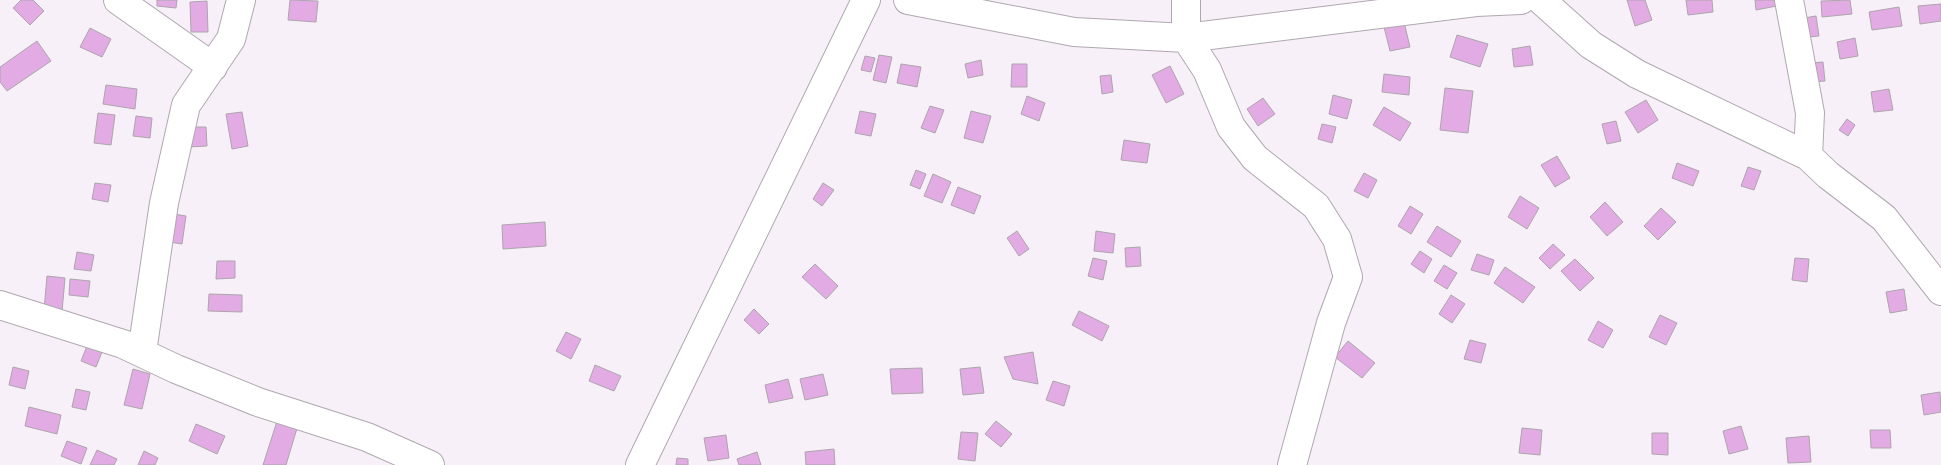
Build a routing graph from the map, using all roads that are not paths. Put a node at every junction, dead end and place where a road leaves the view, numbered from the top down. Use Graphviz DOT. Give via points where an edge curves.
graph roads {
  1 [pos="118,0"];
  2 [pos="241,0"];
  3 [pos="866,0"];
  4 [pos="908,0"];
  5 [pos="1186,0"];
  6 [pos="1521,0"];
  7 [pos="1541,0"];
  8 [pos="1789,0"];
  9 [pos="1186,38"];
  10 [pos="213,67"];
  11 [pos="1808,156"];
  12 [pos="1941,292"];
  13 [pos="0,305"];
  14 [pos="142,352"];
  15 [pos="430,465"];
  16 [pos="640,465"];
  17 [pos="1292,465"];
  1 -- 10 [label="street"];
  2 -- 10 [label="street" via="231,40"];
  3 -- 16 [label="street"];
  4 -- 9 [label="street" via="1074,32"];
  5 -- 9 [label="street"];
  6 -- 9 [label="street" via="1476,2"];
  7 -- 11 [label="street" via="1591,45 1637,74"];
  8 -- 11 [label="street" via="1810,113"];
  9 -- 17 [label="street" via="1207,70 1231,127 1255,158 1316,206 1337,239 1348,277 1331,323"];
  10 -- 14 [label="street" via="186,105 179,130 164,203"];
  11 -- 12 [label="street" via="1884,218"];
  13 -- 14 [label="street"];
  14 -- 15 [label="street" via="176,370 258,402 367,438"];
}
